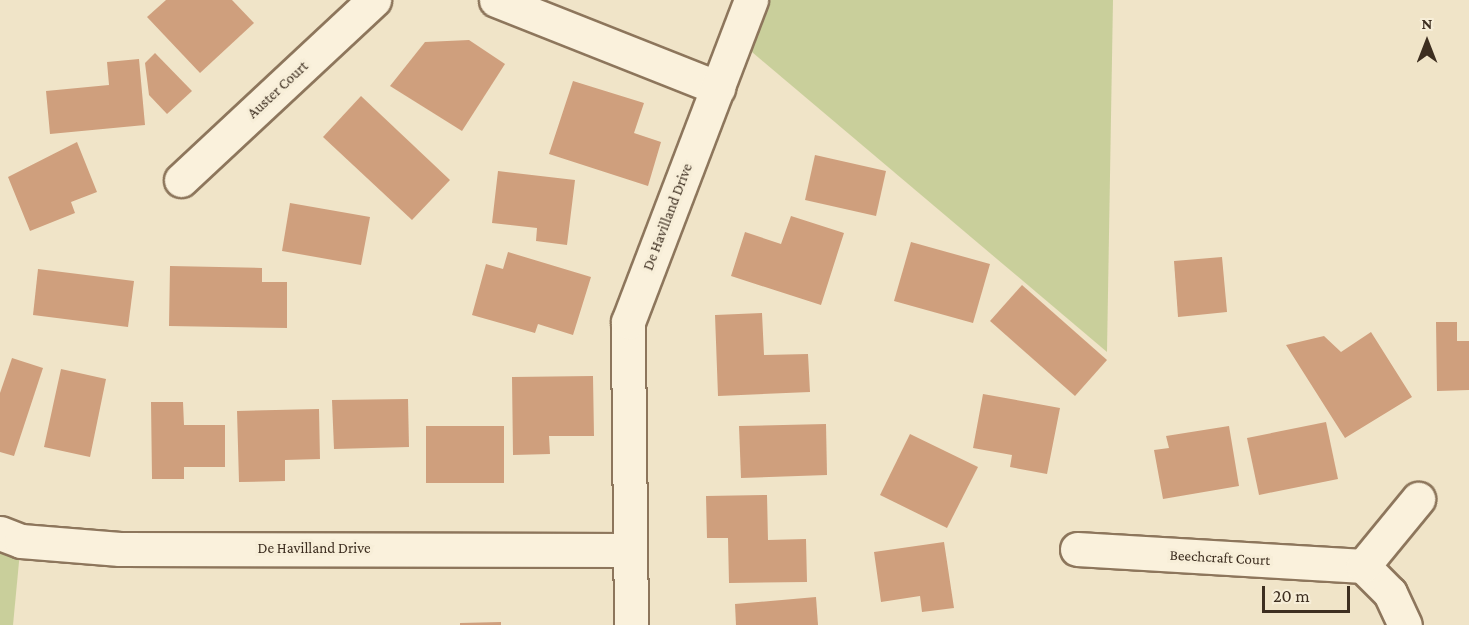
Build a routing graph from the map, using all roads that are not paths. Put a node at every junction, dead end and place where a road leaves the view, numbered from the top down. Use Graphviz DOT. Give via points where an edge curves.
graph roads {
  1 [pos="374,0"];
  2 [pos="496,0"];
  3 [pos="751,0"];
  4 [pos="718,88"];
  5 [pos="181,180"];
  6 [pos="1418,499"];
  7 [pos="0,533"];
  8 [pos="1077,549"];
  9 [pos="630,550"];
  10 [pos="1363,566"];
  11 [pos="631,625"];
  12 [pos="1405,625"];
  1 -- 5 [label="street, Auster Court"];
  2 -- 4 [label="street"];
  3 -- 4 [label="street, De Havilland Drive"];
  4 -- 9 [label="street, De Havilland Drive" via="628,322"];
  6 -- 10 [label="street"];
  7 -- 9 [label="street, De Havilland Drive" via="21,541 120,549"];
  8 -- 10 [label="street, Beechcraft Court"];
  9 -- 11 [label="street, De Havilland Drive"];
  10 -- 12 [label="street" via="1390,592"];
}
